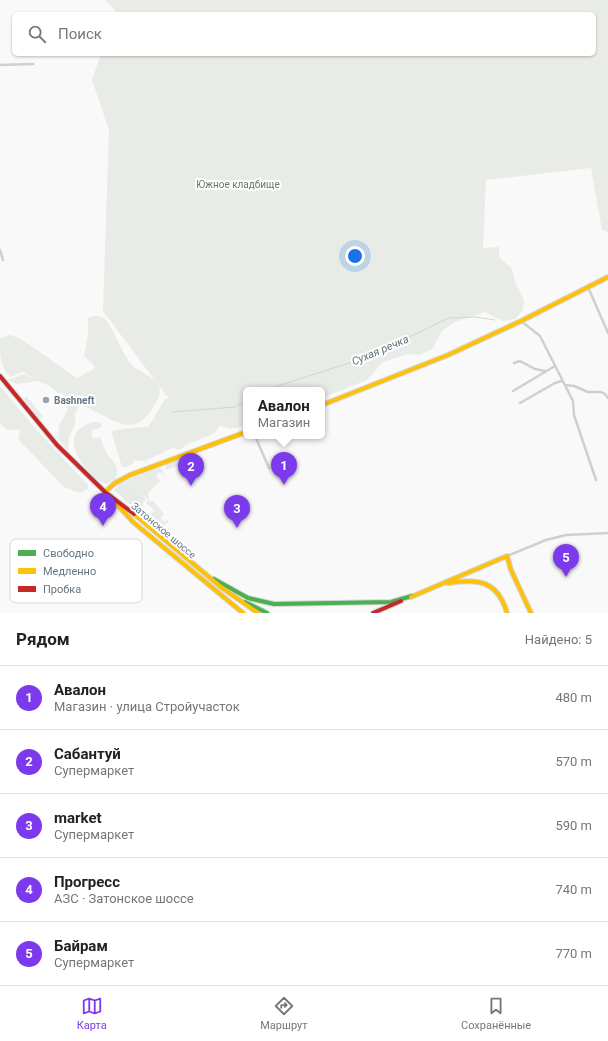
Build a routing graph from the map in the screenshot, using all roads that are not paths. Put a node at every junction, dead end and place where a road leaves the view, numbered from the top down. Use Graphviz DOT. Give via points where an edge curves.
graph roads {
  1 [pos="33,64"];
  2 [pos="0,65"];
  3 [pos="0,250"];
  4 [pos="3,260"];
  5 [pos="608,277"];
  6 [pos="588,286"];
  7 [pos="521,321"];
  8 [pos="608,333"];
  9 [pos="514,363"];
  10 [pos="555,366"];
  11 [pos="545,371"];
  12 [pos="0,376"];
  13 [pos="562,381"];
  14 [pos="564,385"];
  15 [pos="513,391"];
  16 [pos="608,398"];
  17 [pos="520,403"];
  18 [pos="325,404"];
  19 [pos="243,433"];
  20 [pos="256,439"];
  21 [pos="268,468"];
  22 [pos="596,480"];
  23 [pos="106,493"];
  24 [pos="608,533"];
  25 [pos="507,556"];
  26 [pos="204,573"];
  27 [pos="439,585"];
  28 [pos="412,596"];
  29 [pos="235,598"];
  30 [pos="243,613"];
  31 [pos="258,613"];
  32 [pos="267,613"];
  33 [pos="373,613"];
  34 [pos="507,613"];
  35 [pos="531,613"];
  1 -- 2 [label="street"];
  3 -- 4 [label="street"];
  5 -- 6 [label="main road"];
  6 -- 7 [label="main road"];
  6 -- 8 [label="street"];
  7 -- 10 [label="street" via="540,336"];
  7 -- 18 [label="main road" via="448,355"];
  9 -- 11 [label="street" via="520,361"];
  10 -- 11 [label="street"];
  10 -- 13 [label="street"];
  11 -- 15 [label="street"];
  12 -- 23 [label="main road" via="47,434"];
  13 -- 14 [label="street"];
  13 -- 17 [label="street"];
  14 -- 16 [label="street" via="592,393 601,392"];
  14 -- 22 [label="street" via="573,401 574,415"];
  19 -- 23 [label="main road" via="130,475 118,481"];
  20 -- 21 [label="street"];
  23 -- 26 [label="main road, Затонское шоссе"];
  23 -- 30 [label="main road, Затонское шоссе" via="133,522"];
  24 -- 25 [label="street" via="566,535"];
  25 -- 27 [label="main road"];
  25 -- 35 [label="main road"];
  26 -- 28 [label="main road" via="239,594 274,604 391,602"];
  26 -- 29 [label="main road, Затонское шоссе"];
  27 -- 28 [label="main road"];
  27 -- 34 [label="main road" via="471,579 484,582 497,591 505,603"];
  28 -- 33 [label="main road"];
  29 -- 31 [label="main road, Затонское шоссе"];
  29 -- 32 [label="main road"];
}
